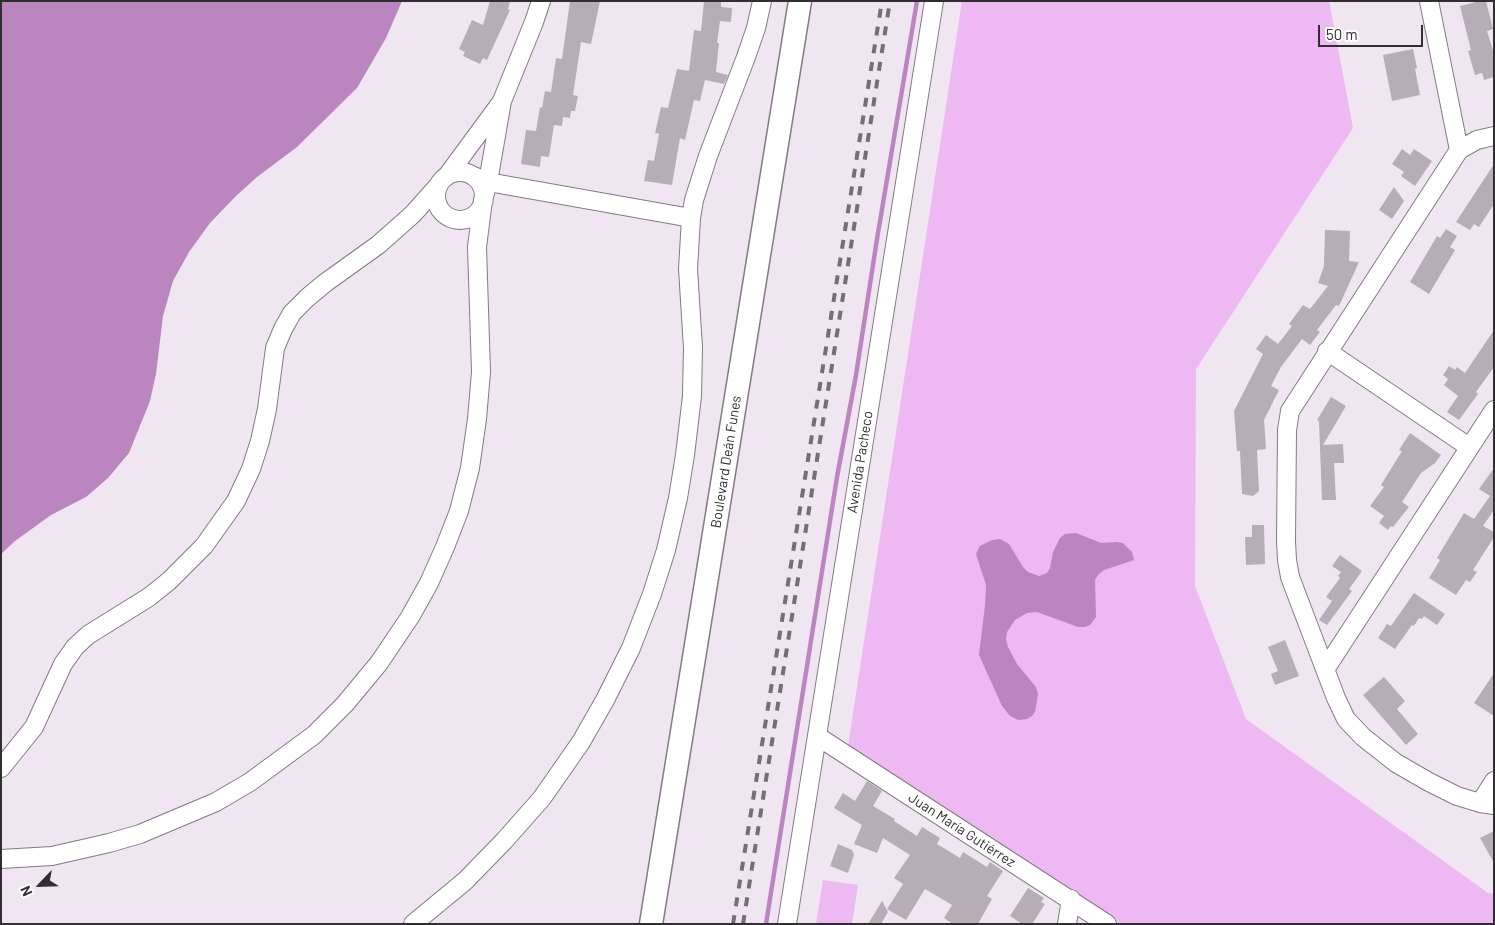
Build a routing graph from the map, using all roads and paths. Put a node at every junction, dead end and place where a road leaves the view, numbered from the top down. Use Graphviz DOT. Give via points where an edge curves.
graph roads {
  1 [pos="540,1"];
  2 [pos="762,1"];
  3 [pos="800,1"];
  4 [pos="813,1"];
  5 [pos="934,1"];
  6 [pos="1430,1"];
  7 [pos="502,101"];
  8 [pos="1494,136"];
  9 [pos="1459,150"];
  10 [pos="471,175"];
  11 [pos="442,182"];
  12 [pos="488,182"];
  13 [pos="483,200"];
  14 [pos="413,214"];
  15 [pos="451,217"];
  16 [pos="691,218"];
  17 [pos="477,247"];
  18 [pos="1327,351"];
  19 [pos="1494,410"];
  20 [pos="1470,446"];
  21 [pos="1326,668"];
  22 [pos="817,736"];
  23 [pos="1,768"];
  24 [pos="1494,781"];
  25 [pos="1487,804"];
  26 [pos="5,857"];
  27 [pos="1071,899"];
  28 [pos="412,924"];
  29 [pos="651,924"];
  30 [pos="667,924"];
  31 [pos="787,924"];
  32 [pos="1067,924"];
  33 [pos="1107,924"];
  1 -- 7 [label="street"];
  2 -- 16 [label="street" via="746,57 698,184"];
  3 -- 29 [label="main road, Boulevard Deán Funes"];
  4 -- 30 [label="main road, Boulevard Deán Funes"];
  5 -- 22 [label="street, Avenida Pacheco"];
  6 -- 9 [label="street"];
  7 -- 11 [label="street"];
  7 -- 12 [label="street"];
  8 -- 9 [label="street"];
  9 -- 18 [label="street"];
  10 -- 11 [label="street" via="459,172"];
  10 -- 12 [label="street"];
  10 -- 13 [label="street" via="481,186"];
  11 -- 14 [label="street"];
  11 -- 15 [label="street" via="436,195 437,203 440,210"];
  12 -- 13 [label="street"];
  12 -- 16 [label="street"];
  13 -- 15 [label="street" via="470,218"];
  13 -- 17 [label="street"];
  14 -- 15 [label="street" via="428,212"];
  14 -- 23 [label="street" via="366,255 325,282 292,313 275,348 260,441 236,500 204,546 169,581 149,598 96,629 75,647 63,664 34,727"];
  15 -- 17 [label="street" via="465,226"];
  16 -- 28 [label="street" via="688,269 693,348 692,396 685,455 666,550 631,648 581,742 542,798 465,881"];
  17 -- 26 [label="street" via="481,372 470,468 458,511 429,583 379,663 314,735 250,782 216,802 132,836 52,856"];
  18 -- 20 [label="street"];
  18 -- 21 [label="street" via="1290,411 1286,540 1290,577"];
  19 -- 20 [label="street"];
  20 -- 21 [label="street"];
  21 -- 25 [label="street" via="1346,719 1363,737 1396,763 1429,782 1457,796"];
  22 -- 27 [label="street, Juan María Gutiérrez"];
  22 -- 31 [label="street, Avenida Pacheco"];
  24 -- 25 [label="street"];
  27 -- 32 [label="street"];
  27 -- 33 [label="street, Juan María Gutiérrez"];
}
